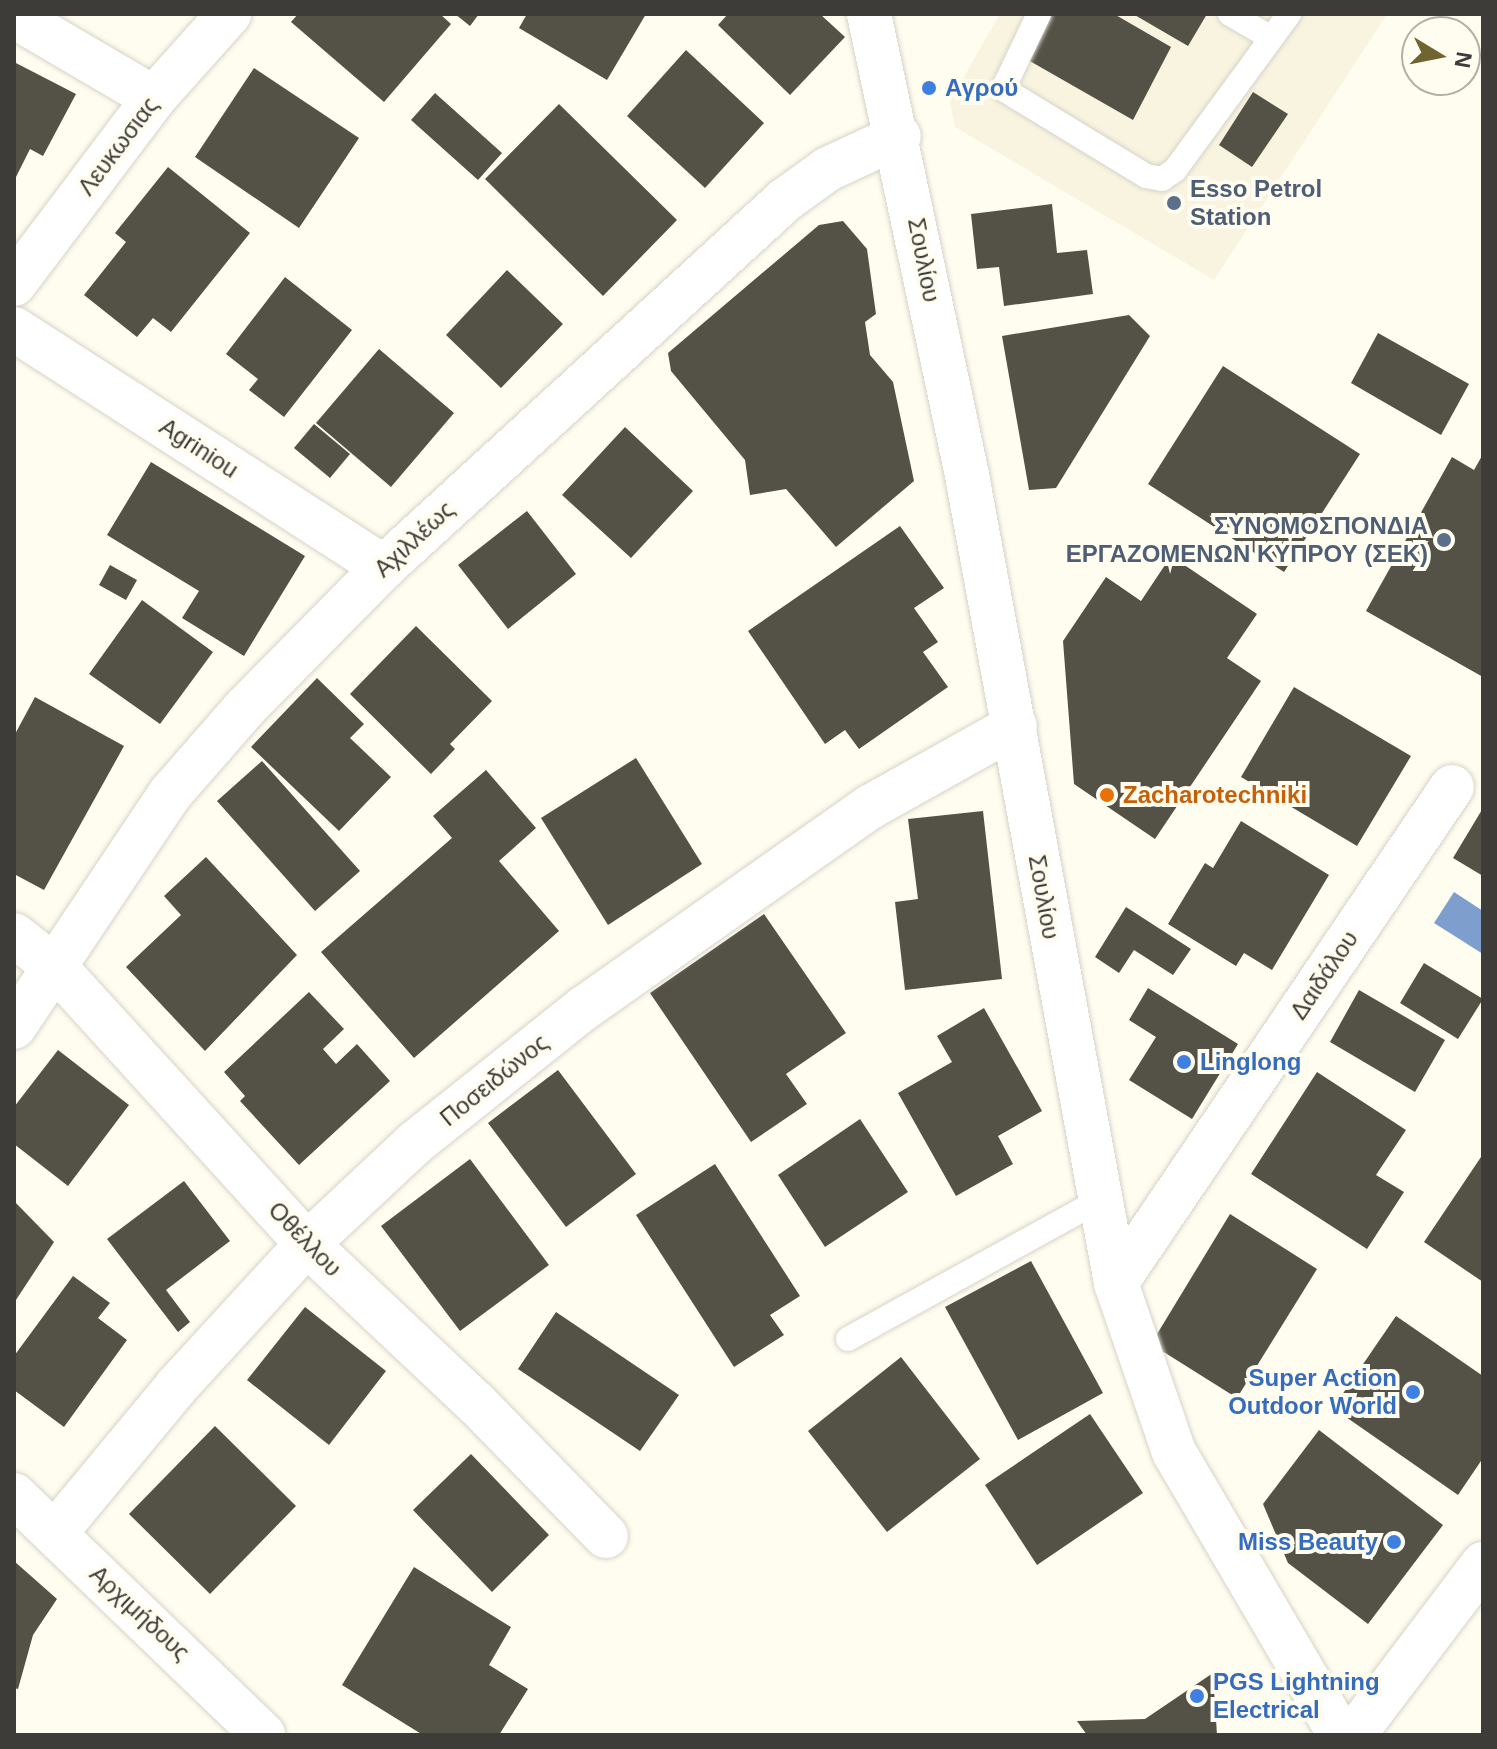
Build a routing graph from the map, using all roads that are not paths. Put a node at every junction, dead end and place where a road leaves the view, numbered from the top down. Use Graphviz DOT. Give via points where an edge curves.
graph roads {
  1 [pos="229,14"];
  2 [pos="869,14"];
  3 [pos="1039,14"];
  4 [pos="1230,14"];
  5 [pos="1289,14"];
  6 [pos="14,16"];
  7 [pos="1271,38"];
  8 [pos="154,98"];
  9 [pos="899,136"];
  10 [pos="14,284"];
  11 [pos="14,329"];
  12 [pos="384,567"];
  13 [pos="1015,726"];
  14 [pos="1452,787"];
  15 [pos="14,935"];
  16 [pos="56,968"];
  17 [pos="14,1027"];
  18 [pos="1098,1201"];
  19 [pos="307,1244"];
  20 [pos="1116,1283"];
  21 [pos="848,1339"];
  22 [pos="14,1495"];
  23 [pos="55,1533"];
  24 [pos="606,1536"];
  25 [pos="1483,1564"];
  26 [pos="1351,1730"];
  27 [pos="263,1735"];
  1 -- 8 [label="street, Λευκωσιας"];
  2 -- 9 [label="street, Σουλίου"];
  3 -- 7 [label="lane" via="1003,89 1146,176 1162,179 1175,170"];
  4 -- 7 [label="lane"];
  5 -- 7 [label="lane"];
  6 -- 8 [label="street"];
  8 -- 10 [label="street, Λευκωσιας"];
  9 -- 12 [label="street, Αχιλλέως" via="828,169 785,200"];
  9 -- 13 [label="street, Σουλίου"];
  11 -- 12 [label="street, Agriniou"];
  12 -- 16 [label="street, Αχιλλέως" via="245,708 170,794"];
  13 -- 18 [label="street, Σουλίου"];
  13 -- 19 [label="street, Ποσειδώνος" via="870,807 584,1008 416,1142"];
  14 -- 20 [label="street, Δαιδάλου"];
  15 -- 16 [label="street, Οθέλλου"];
  16 -- 17 [label="street, Αχιλλέως"];
  16 -- 19 [label="street, Οθέλλου"];
  18 -- 20 [label="street, Σουλίου"];
  18 -- 21 [label="lane"];
  19 -- 23 [label="street, Ποσειδώνος" via="176,1387"];
  19 -- 24 [label="street, Οθέλλου" via="476,1403"];
  20 -- 26 [label="street, Σουλίου" via="1174,1452"];
  22 -- 23 [label="street, Αρχιμήδους"];
  23 -- 27 [label="street, Αρχιμήδους"];
  25 -- 26 [label="street"];
}
